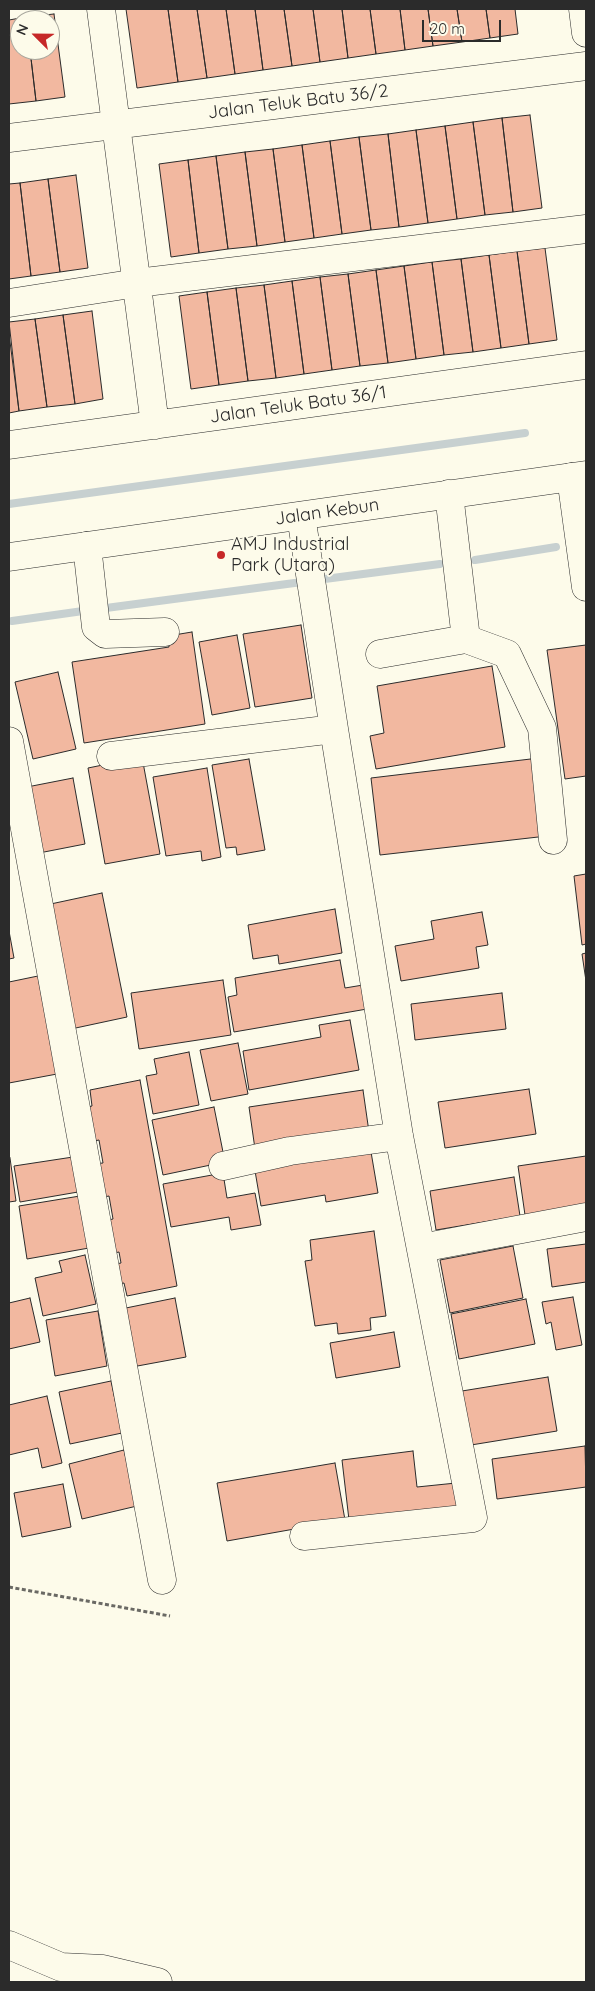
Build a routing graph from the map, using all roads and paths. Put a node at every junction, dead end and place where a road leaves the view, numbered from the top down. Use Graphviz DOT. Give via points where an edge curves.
graph roads {
  1 [pos="101,9"];
  2 [pos="583,9"];
  3 [pos="586,33"];
  4 [pos="586,66"];
  5 [pos="116,125"];
  6 [pos="9,138"];
  7 [pos="586,229"];
  8 [pos="137,284"];
  9 [pos="9,303"];
  10 [pos="586,365"];
  11 [pos="155,425"];
  12 [pos="9,445"];
  13 [pos="579,476"];
  14 [pos="449,494"];
  15 [pos="301,516"];
  16 [pos="87,546"];
  17 [pos="9,557"];
  18 [pos="586,587"];
  19 [pos="165,632"];
  20 [pos="466,639"];
  21 [pos="380,654"];
  22 [pos="334,729"];
  23 [pos="9,741"];
  24 [pos="110,756"];
  25 [pos="553,840"];
  26 [pos="399,1136"];
  27 [pos="224,1166"];
  28 [pos="586,1217"];
  29 [pos="421,1248"];
  30 [pos="304,1536"];
  31 [pos="162,1580"];
  32 [pos="9,1587"];
  33 [pos="170,1616"];
  34 [pos="9,1945"];
  35 [pos="62,1975"];
  36 [pos="158,1982"];
  1 -- 5 [label="street"];
  2 -- 3 [label="street"];
  4 -- 5 [label="street, Jalan Teluk Batu 36/2"];
  5 -- 6 [label="street, Jalan Teluk Batu 36/2"];
  5 -- 8 [label="street"];
  7 -- 8 [label="street"];
  8 -- 9 [label="street"];
  8 -- 11 [label="street"];
  10 -- 11 [label="street, Jalan Teluk Batu 36/1"];
  11 -- 12 [label="street, Jalan Teluk Batu 36/1"];
  13 -- 14 [label="street, Jalan Kebun"];
  13 -- 18 [label="street"];
  14 -- 15 [label="street, Jalan Kebun"];
  14 -- 20 [label="street"];
  15 -- 16 [label="street, Jalan Kebun"];
  15 -- 22 [label="street"];
  16 -- 17 [label="street, Jalan Kebun"];
  16 -- 19 [label="street" via="96,627 105,634"];
  20 -- 21 [label="street"];
  20 -- 25 [label="street" via="507,654 542,728"];
  22 -- 24 [label="street"];
  22 -- 26 [label="street"];
  23 -- 31 [label="street"];
  26 -- 27 [label="street" via="290,1151"];
  26 -- 29 [label="street"];
  28 -- 29 [label="street"];
  29 -- 30 [label="street" via="473,1518"];
  32 -- 33 [label="path"];
  34 -- 35 [label="street"];
  35 -- 36 [label="street" via="103,1969"];
}
